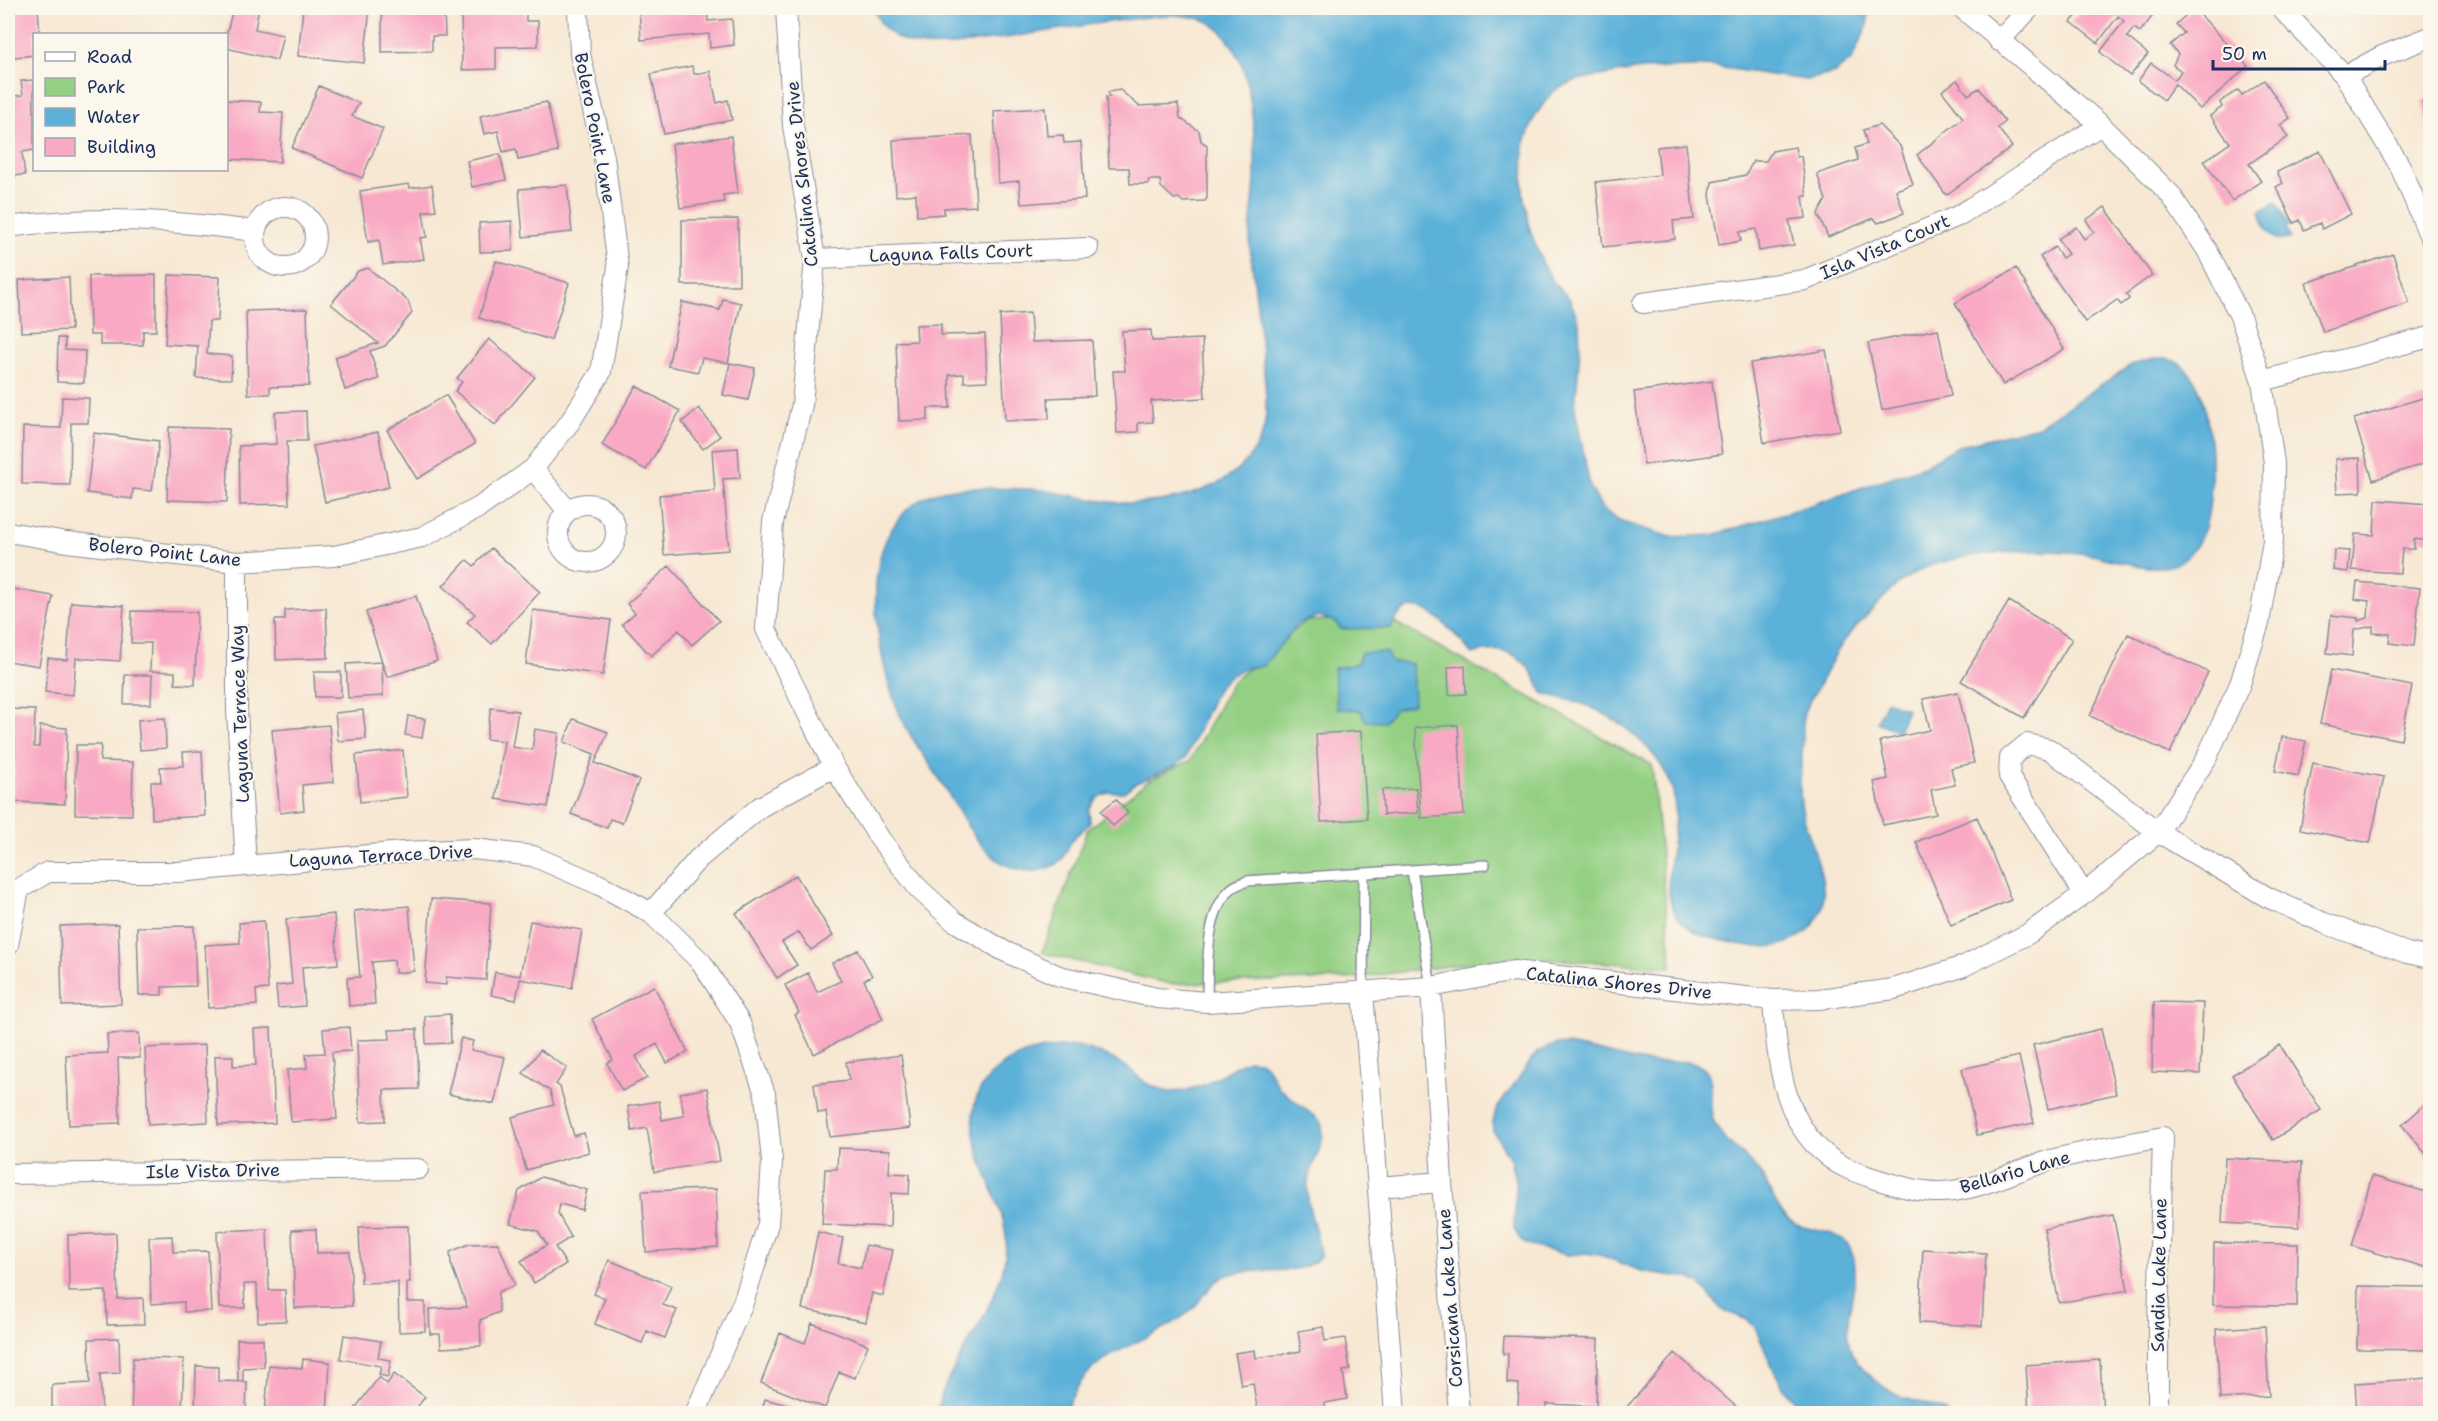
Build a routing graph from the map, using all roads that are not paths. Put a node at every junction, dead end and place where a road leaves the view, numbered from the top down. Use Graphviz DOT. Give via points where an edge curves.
graph roads {
  1 [pos="578,8"];
  2 [pos="786,8"];
  3 [pos="1962,8"];
  4 [pos="2030,8"];
  5 [pos="2282,8"];
  6 [pos="2430,37"];
  7 [pos="1999,40"];
  8 [pos="2345,76"];
  9 [pos="2101,125"];
  10 [pos="8,226"];
  11 [pos="255,231"];
  12 [pos="2430,237"];
  13 [pos="1088,248"];
  14 [pos="814,259"];
  15 [pos="1643,303"];
  16 [pos="2430,337"];
  17 [pos="2262,381"];
  18 [pos="533,469"];
  19 [pos="568,511"];
  20 [pos="8,532"];
  21 [pos="237,562"];
  22 [pos="834,767"];
  23 [pos="2158,832"];
  24 [pos="246,865"];
  25 [pos="1485,865"];
  26 [pos="1412,870"];
  27 [pos="1364,873"];
  28 [pos="2084,894"];
  29 [pos="651,913"];
  30 [pos="8,945"];
  31 [pos="2430,958"];
  32 [pos="1431,987"];
  33 [pos="1363,992"];
  34 [pos="1773,1000"];
  35 [pos="1207,1002"];
  36 [pos="2163,1137"];
  37 [pos="418,1169"];
  38 [pos="8,1174"];
  39 [pos="1442,1182"];
  40 [pos="1378,1188"];
  41 [pos="695,1413"];
  42 [pos="1395,1413"];
  43 [pos="1459,1413"];
  44 [pos="2158,1413"];
  1 -- 18 [label="street, Bolero Point Lane" via="580,54 604,157 618,267 601,372 570,422"];
  2 -- 14 [label="street, Catalina Shores Drive" via="793,126"];
  3 -- 7 [label="street, Catalina Shores Drive"];
  4 -- 7 [label="street"];
  5 -- 8 [label="street"];
  6 -- 8 [label="street"];
  7 -- 9 [label="street, Catalina Shores Drive"];
  8 -- 12 [label="street" via="2400,166"];
  9 -- 15 [label="street, Isla Vista Court" via="1959,216 1805,280"];
  9 -- 17 [label="street, Catalina Shores Drive" via="2170,194 2207,250 2240,316"];
  10 -- 11 [label="street" via="112,218"];
  13 -- 14 [label="street, Laguna Falls Court"];
  14 -- 22 [label="street, Catalina Shores Drive" via="802,405 773,522 766,629"];
  16 -- 17 [label="street"];
  17 -- 23 [label="street, Catalina Shores Drive" via="2274,463 2274,519 2259,622 2240,684 2206,759"];
  18 -- 19 [label="street"];
  18 -- 21 [label="street, Bolero Point Lane" via="480,507 422,537 334,556"];
  20 -- 21 [label="street, Bolero Point Lane"];
  21 -- 24 [label="street, Laguna Terrace Way" via="237,711"];
  22 -- 29 [label="street" via="760,807 698,859"];
  22 -- 35 [label="street, Catalina Shores Drive" via="886,848 919,889 954,921 1004,951 1059,976 1157,998"];
  23 -- 28 [label="street, Catalina Shores Drive"];
  23 -- 28 [label="street" via="2049,749 2027,744 2010,758 2009,776"];
  23 -- 31 [label="street" via="2267,897 2315,919"];
  24 -- 29 [label="street, Laguna Terrace Drive" via="474,849 533,856 600,885"];
  24 -- 30 [label="street, Laguna Terrace Drive" via="178,872 48,872 19,889"];
  25 -- 26 [label="lane"];
  26 -- 27 [label="lane"];
  26 -- 32 [label="lane"];
  27 -- 33 [label="lane"];
  27 -- 35 [label="lane" via="1247,881 1231,889 1212,925"];
  28 -- 34 [label="street, Catalina Shores Drive" via="2028,934 1965,966 1894,989 1819,999"];
  29 -- 41 [label="street, Laguna Terrace Drive" via="702,963 740,1023 765,1094 772,1161 768,1224 744,1300"];
  32 -- 33 [label="street, Catalina Shores Drive"];
  32 -- 34 [label="street, Catalina Shores Drive" via="1514,971"];
  32 -- 39 [label="street, Corsicana Lake Lane"];
  33 -- 35 [label="street, Catalina Shores Drive"];
  33 -- 40 [label="street"];
  34 -- 36 [label="street, Bellario Lane" via="1776,1056 1801,1126 1825,1155 1854,1172 1899,1186 1941,1192 1989,1183 2054,1159"];
  36 -- 44 [label="street, Sandia Lake Lane"];
  37 -- 38 [label="street, Isle Vista Drive"];
  39 -- 40 [label="street, Corsicana Lake Lane"];
  39 -- 43 [label="street, Corsicana Lake Lane"];
  40 -- 42 [label="street"];
}
